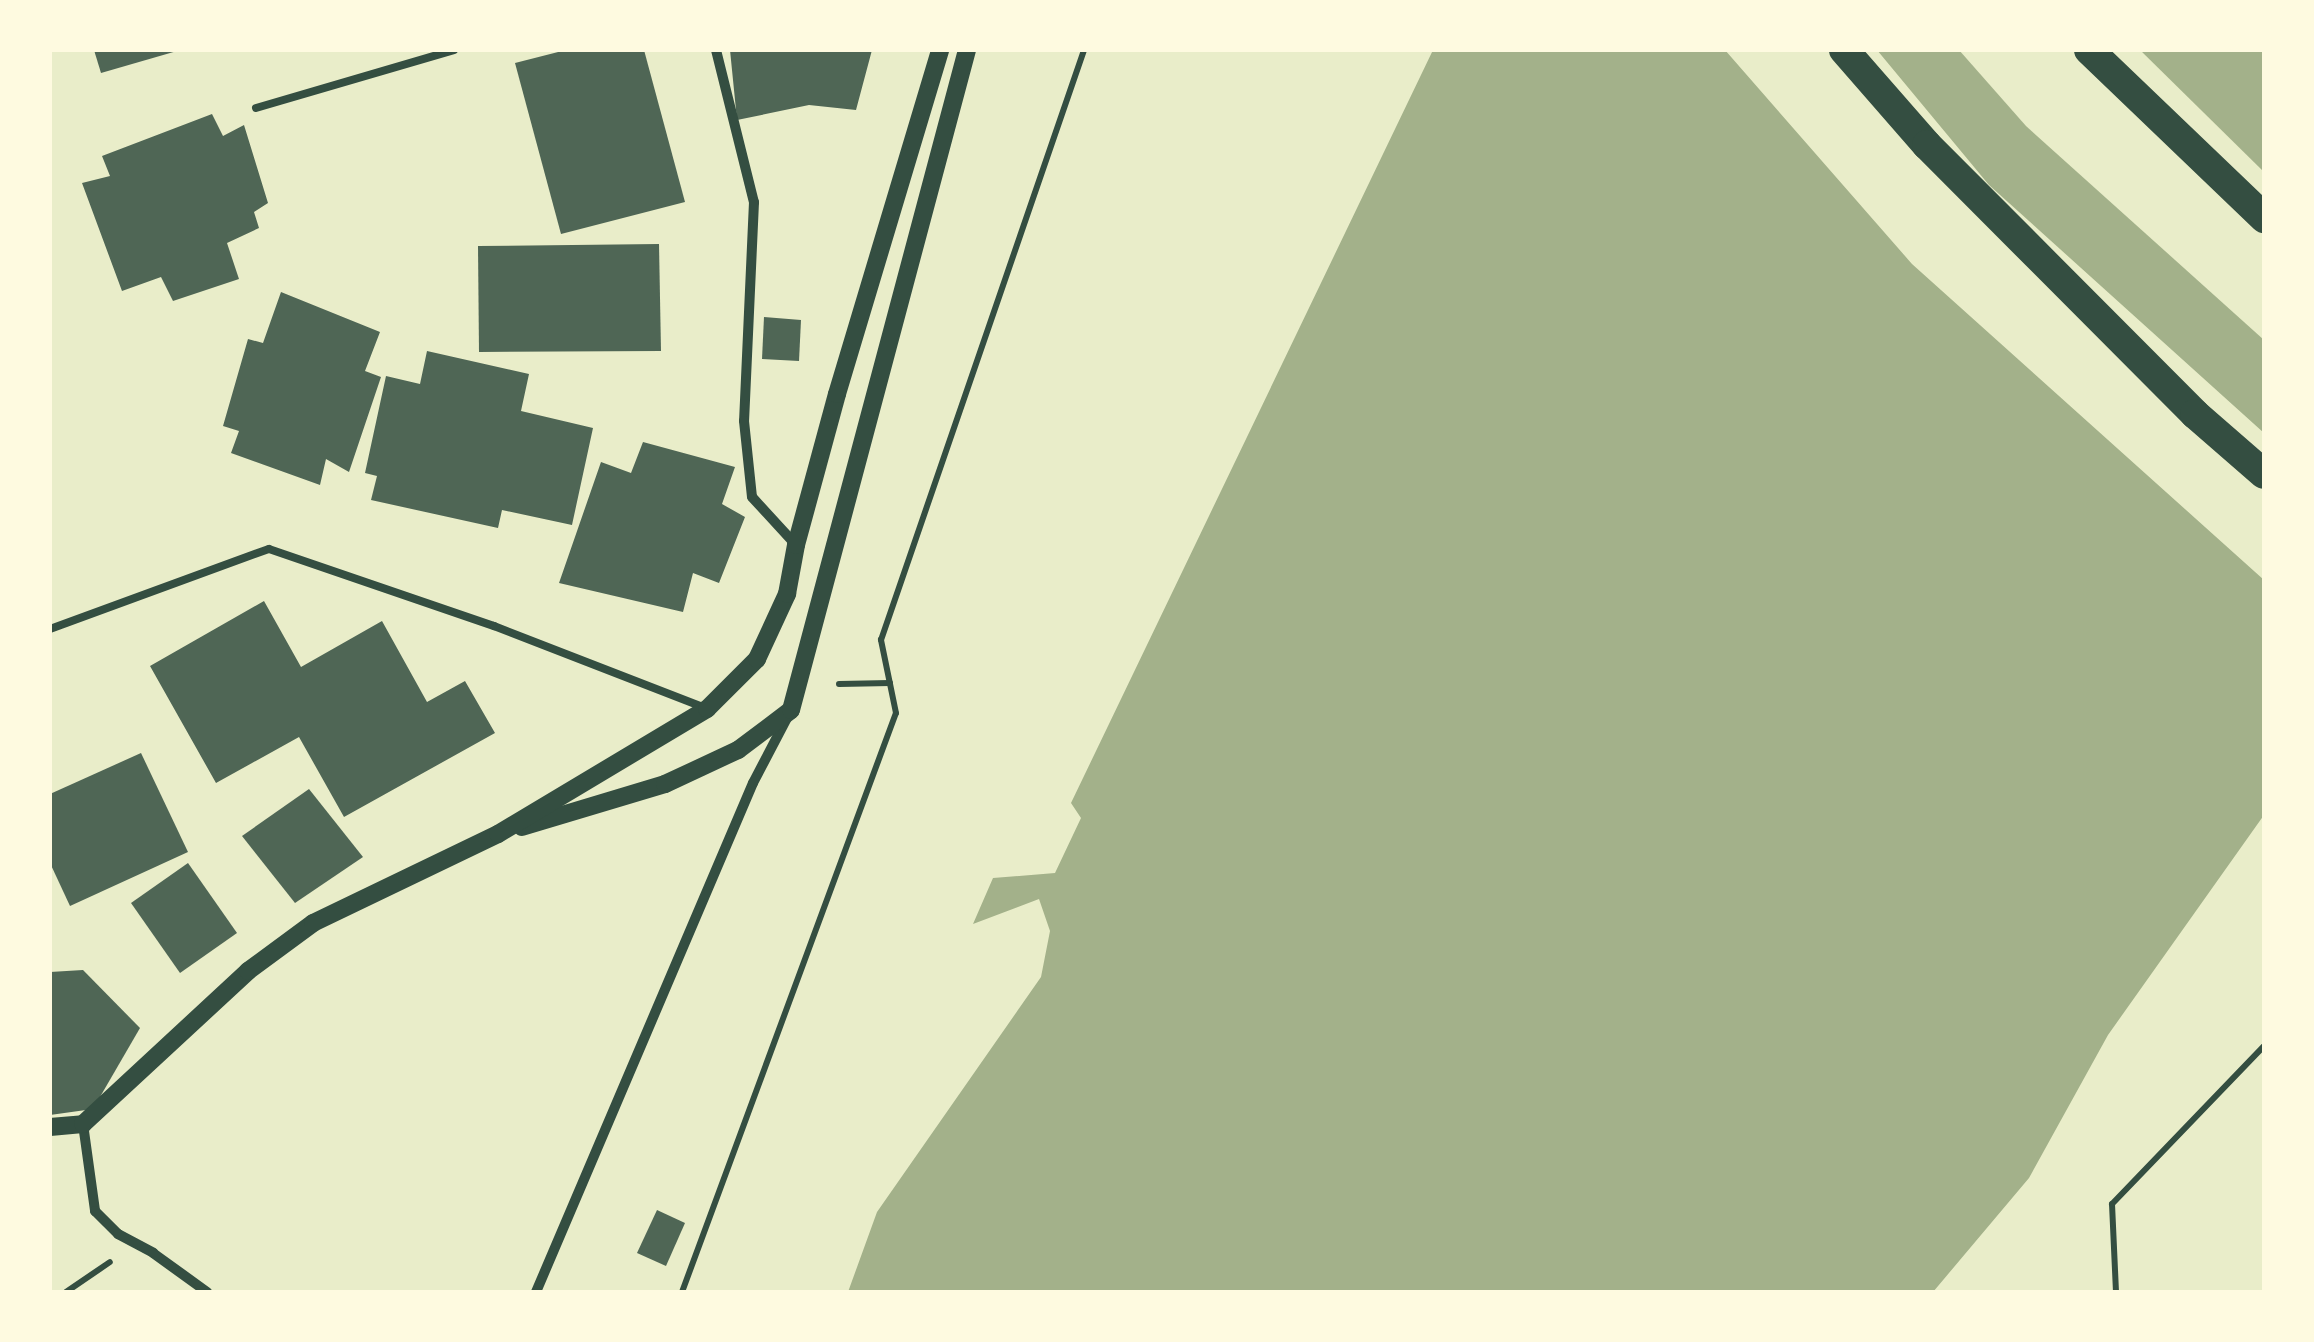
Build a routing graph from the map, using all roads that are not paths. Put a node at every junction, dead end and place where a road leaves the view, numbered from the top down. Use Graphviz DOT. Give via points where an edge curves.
graph roads {
  1 [pos="454,50"];
  2 [pos="716,50"];
  3 [pos="940,50"];
  4 [pos="968,50"];
  5 [pos="1844,50"];
  6 [pos="2089,50"];
  7 [pos="256,108"];
  8 [pos="2264,218"];
  9 [pos="2264,474"];
  10 [pos="796,546"];
  11 [pos="50,629"];
  12 [pos="707,709"];
  13 [pos="791,710"];
  14 [pos="498,834"];
  15 [pos="83,1124"];
  16 [pos="50,1127"];
  17 [pos="207,1292"];
  18 [pos="536,1292"];
  1 -- 7 [label="lane"];
  2 -- 10 [label="street" via="754,202 744,421 752,497"];
  3 -- 10 [label="street"];
  4 -- 13 [label="street"];
  5 -- 9 [label="highway" via="1940,158 2195,414"];
  6 -- 8 [label="highway"];
  10 -- 12 [label="street" via="787,594 757,658"];
  11 -- 12 [label="lane" via="269,549"];
  12 -- 14 [label="street"];
  13 -- 14 [label="street" via="738,750 665,784"];
  13 -- 18 [label="street" via="753,782"];
  14 -- 15 [label="street" via="313,923 248,971"];
  15 -- 16 [label="street"];
  15 -- 17 [label="street" via="95,1212"];
}
